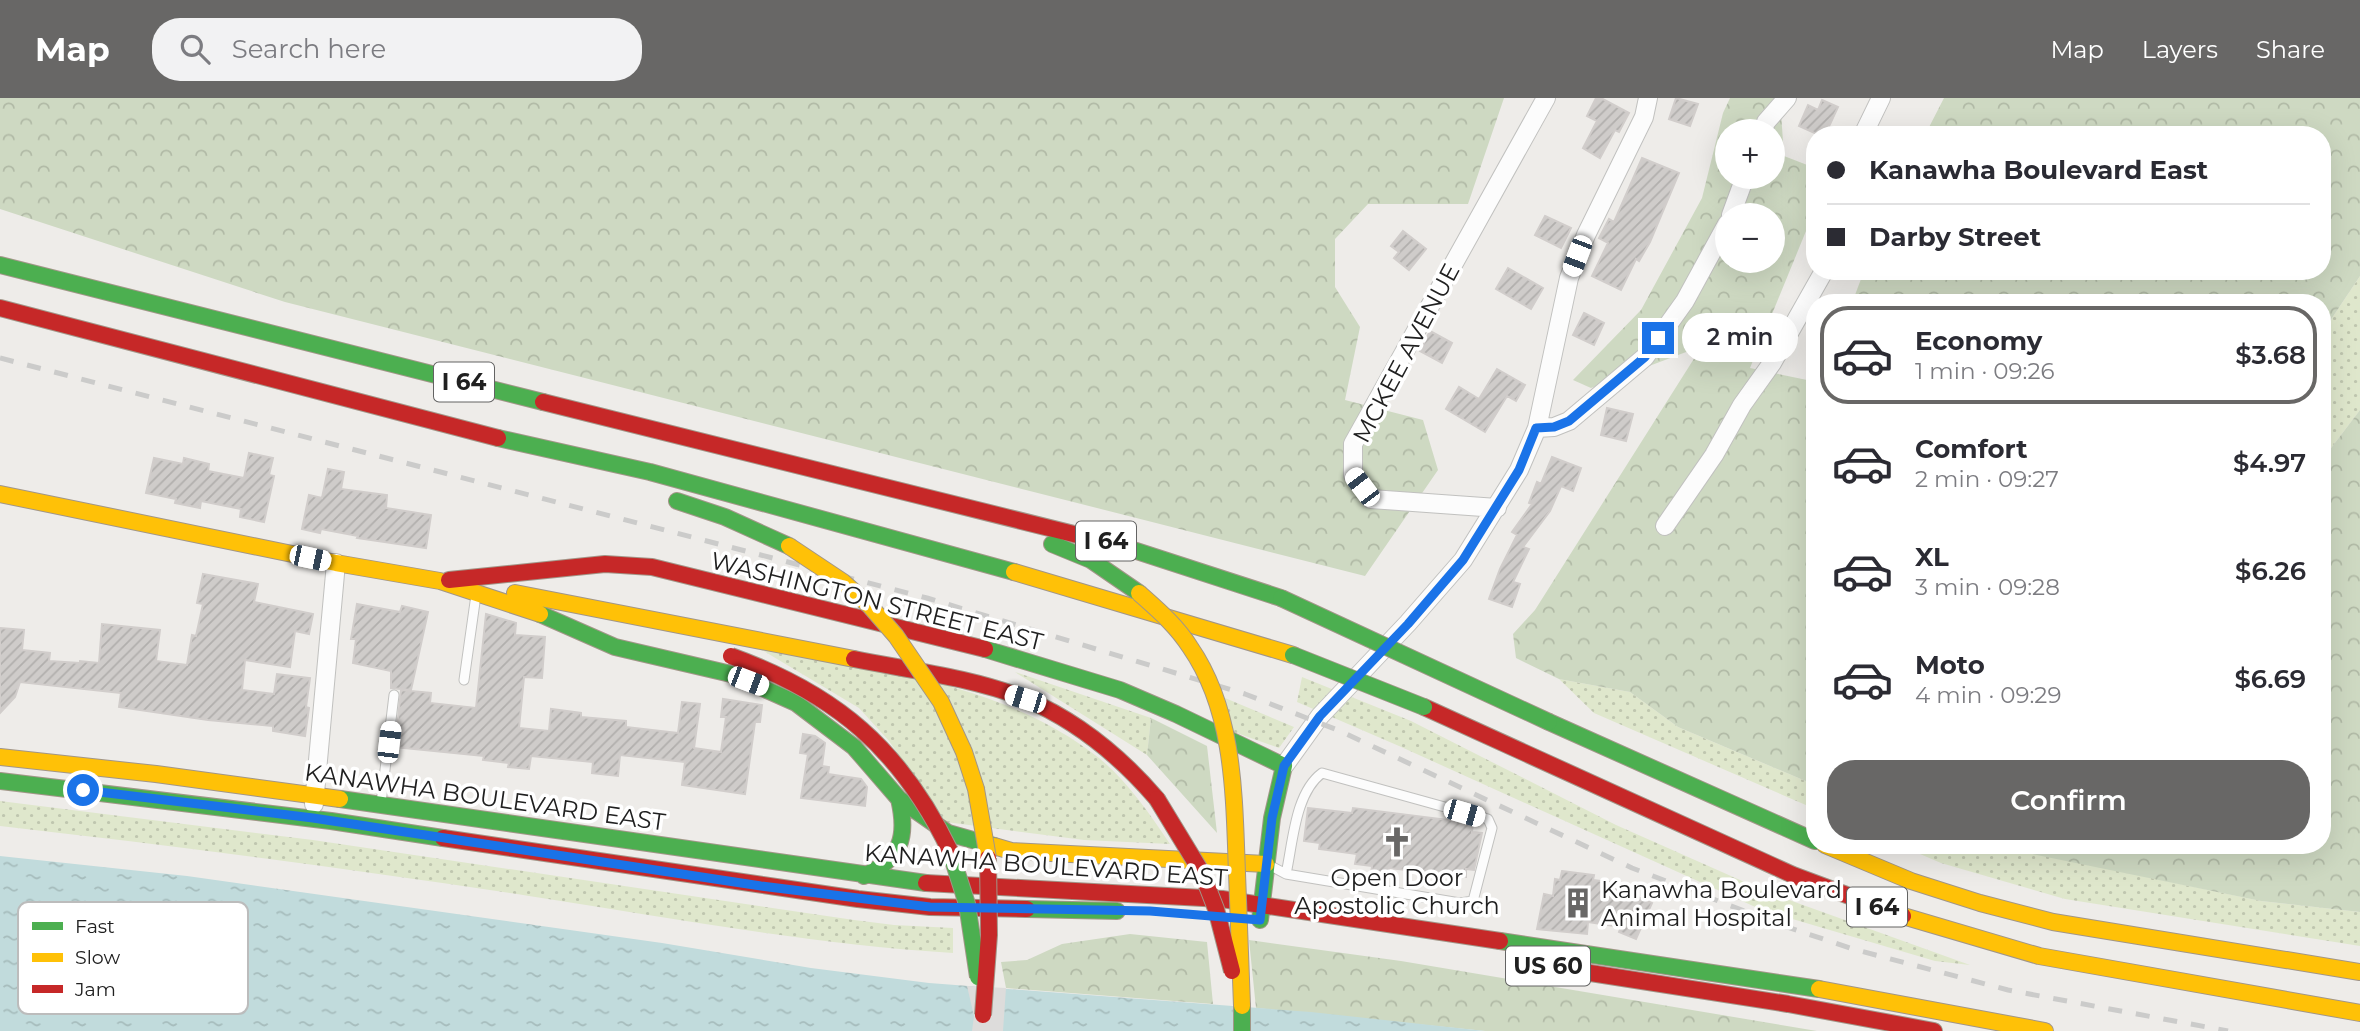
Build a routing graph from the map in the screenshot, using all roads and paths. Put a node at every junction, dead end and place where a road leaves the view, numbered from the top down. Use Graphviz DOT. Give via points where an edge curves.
graph roads {
  1 [pos="1546,98"];
  2 [pos="1648,98"];
  3 [pos="1787,98"];
  4 [pos="1881,98"];
  5 [pos="1769,119"];
  6 [pos="1867,126"];
  7 [pos="1715,246"];
  8 [pos="0,265"];
  9 [pos="1806,303"];
  10 [pos="0,307"];
  11 [pos="1536,428"];
  12 [pos="494,437"];
  13 [pos="621,482"];
  14 [pos="0,494"];
  15 [pos="660,495"];
  16 [pos="928,497"];
  17 [pos="1497,508"];
  18 [pos="1665,526"];
  19 [pos="336,563"];
  20 [pos="478,585"];
  21 [pos="540,614"];
  22 [pos="616,631"];
  23 [pos="725,655"];
  24 [pos="464,680"];
  25 [pos="394,695"];
  26 [pos="0,757"];
  27 [pos="1284,766"];
  28 [pos="0,781"];
  29 [pos="315,795"];
  30 [pos="899,799"];
  31 [pos="381,805"];
  32 [pos="313,818"];
  33 [pos="1806,837"];
  34 [pos="1846,854"];
  35 [pos="1266,864"];
  36 [pos="1286,874"];
  37 [pos="864,876"];
  38 [pos="1136,911"];
  39 [pos="1261,913"];
  40 [pos="1205,916"];
  41 [pos="1384,940"];
  42 [pos="1518,961"];
  43 [pos="2360,972"];
  44 [pos="1242,1006"];
  45 [pos="2360,1013"];
  46 [pos="982,1023"];
  47 [pos="1242,1031"];
  48 [pos="1934,1031"];
  49 [pos="2045,1031"];
  1 -- 17 [label="street, MCKEE AVENUE" via="1353,444 1353,475 1371,499"];
  2 -- 11 [label="street" via="1644,117 1569,278"];
  3 -- 5 [label="street"];
  4 -- 6 [label="street"];
  7 -- 11 [label="street" via="1685,300 1645,357 1569,421"];
  8 -- 16 [label="main road, I 64"];
  9 -- 18 [label="street" via="1714,456"];
  10 -- 12 [label="main road, I 64"];
  11 -- 17 [label="street"];
  12 -- 13 [label="main road"];
  12 -- 45 [label="main road, I 64, bridge" via="650,472 1004,569 1293,655 1424,707 1793,875 1906,918 2039,956"];
  14 -- 19 [label="main road"];
  15 -- 46 [label="main road, bridge" via="726,517 789,546 852,589 898,638 947,712 974,779 991,877"];
  16 -- 33 [label="main road, I 64, bridge" via="1104,541 1280,598"];
  16 -- 44 [label="main road, bridge" via="1091,560 1171,621 1194,654 1215,697 1230,749"];
  17 -- 27 [label="street" via="1463,560 1320,716"];
  19 -- 20 [label="main road"];
  19 -- 29 [label="street"];
  20 -- 21 [label="main road"];
  20 -- 24 [label="lane"];
  20 -- 27 [label="main road, WASHINGTON STREET EAST" via="605,564 652,567 996,652 1120,690"];
  20 -- 44 [label="main road, bridge" via="985,687 1058,715 1133,771 1182,836 1215,907"];
  21 -- 22 [label="main road"];
  21 -- 30 [label="main road" via="615,647 731,674 796,703 854,747"];
  23 -- 46 [label="main road, bridge" via="764,667 826,700 883,747 907,778 944,837 955,864 971,924"];
  25 -- 31 [label="lane"];
  26 -- 29 [label="main road, KANAWHA BOULEVARD EAST / US 60"];
  27 -- 35 [label="main road"];
  28 -- 32 [label="main road, KANAWHA BOULEVARD EAST"];
  29 -- 31 [label="main road, KANAWHA BOULEVARD EAST / US 60"];
  29 -- 32 [label="street"];
  30 -- 35 [label="main road" via="948,833 1011,851"];
  30 -- 37 [label="main road" via="904,815 900,845 890,862"];
  31 -- 37 [label="main road, KANAWHA BOULEVARD EAST / US 60"];
  32 -- 38 [label="main road, KANAWHA BOULEVARD EAST" via="858,899 930,907"];
  34 -- 43 [label="main road, I 64" via="1911,881 2053,922"];
  35 -- 36 [label="lane"];
  35 -- 39 [label="main road"];
  36 -- 36 [label="lane" via="1303,795 1322,773 1488,819 1492,828 1473,901 1460,903"];
  37 -- 39 [label="main road, KANAWHA BOULEVARD EAST / US 60" via="930,884 1222,899"];
  39 -- 40 [label="main road, KANAWHA BOULEVARD EAST / US 60"];
  39 -- 41 [label="main road, KANAWHA BOULEVARD EAST / US 60"];
  39 -- 49 [label="main road, KANAWHA BOULEVARD EAST / US 60" via="1823,990"];
  42 -- 48 [label="main road, US 60"];
  44 -- 47 [label="main road"];
}
